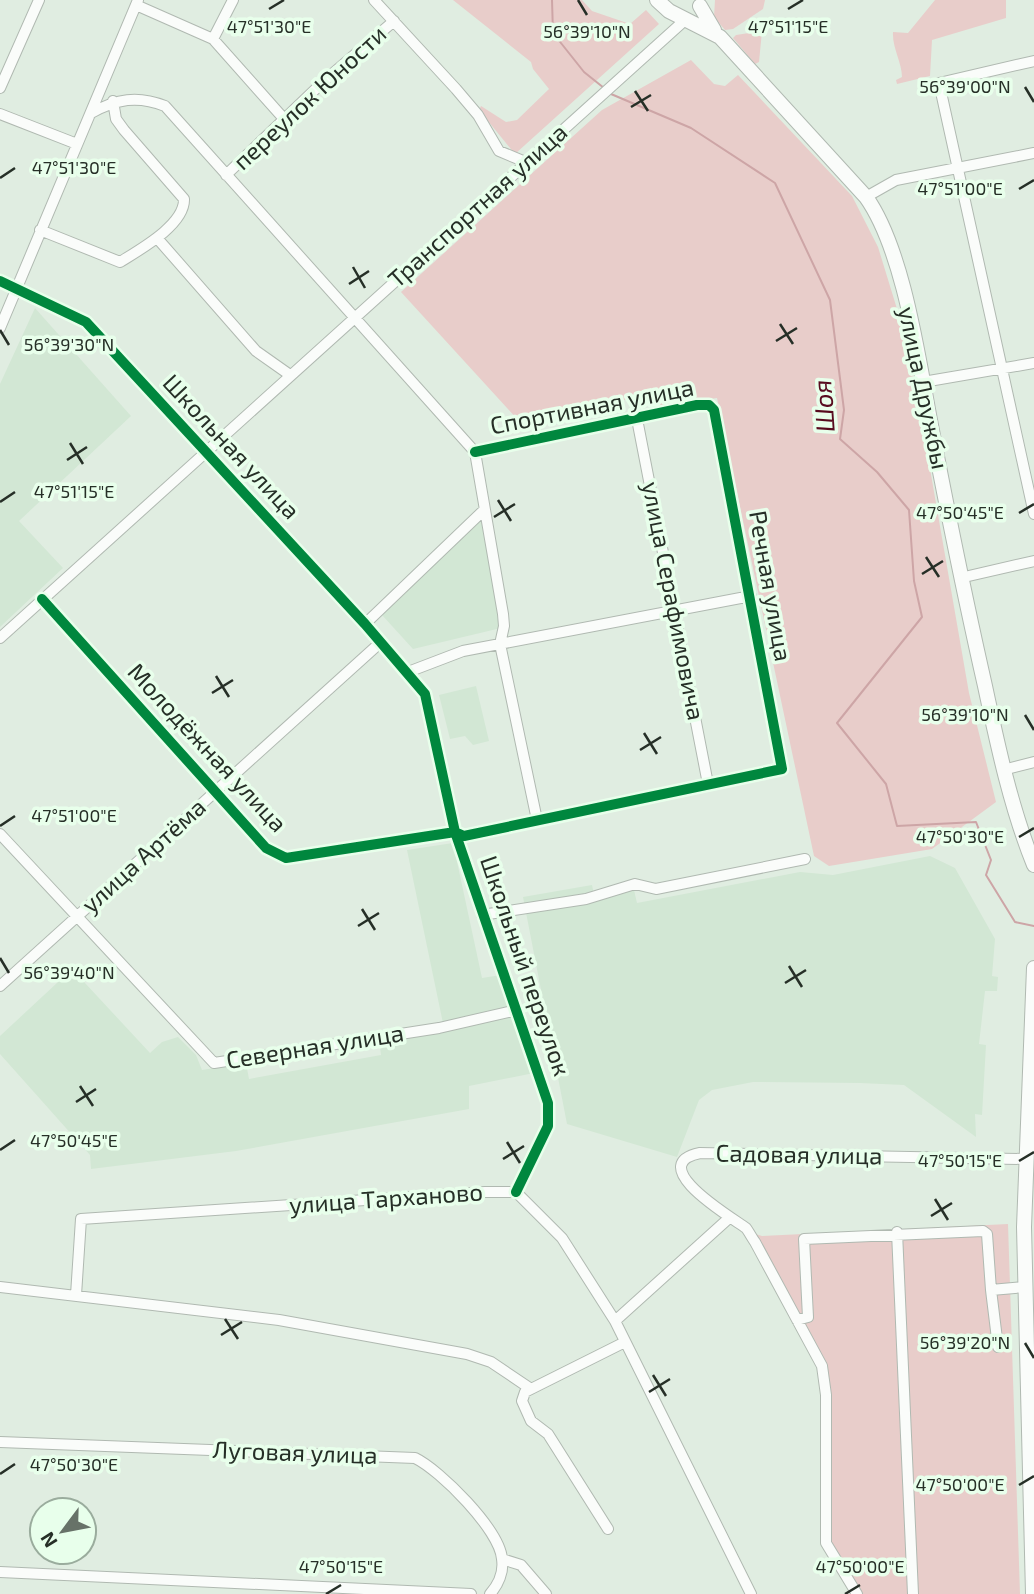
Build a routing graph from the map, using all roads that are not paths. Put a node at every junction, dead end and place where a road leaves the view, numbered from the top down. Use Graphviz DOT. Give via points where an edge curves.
graph roads {
  1 [pos="39,0"];
  2 [pos="233,0"];
  3 [pos="374,0"];
  4 [pos="657,0"];
  5 [pos="137,2"];
  6 [pos="704,3"];
  7 [pos="394,20"];
  8 [pos="685,20"];
  9 [pos="719,37"];
  10 [pos="213,39"];
  11 [pos="1034,61"];
  12 [pos="0,88"];
  13 [pos="113,101"];
  14 [pos="91,113"];
  15 [pos="1,118"];
  16 [pos="285,120"];
  17 [pos="77,144"];
  18 [pos="1034,153"];
  19 [pos="528,163"];
  20 [pos="959,168"];
  21 [pos="226,175"];
  22 [pos="866,197"];
  23 [pos="40,230"];
  24 [pos="157,238"];
  25 [pos="0,281"];
  26 [pos="16,288"];
  27 [pos="356,316"];
  28 [pos="0,328"];
  29 [pos="1034,363"];
  30 [pos="1001,370"];
  31 [pos="290,375"];
  32 [pos="923,382"];
  33 [pos="714,410"];
  34 [pos="637,419"];
  35 [pos="206,450"];
  36 [pos="475,452"];
  37 [pos="483,511"];
  38 [pos="1034,514"];
  39 [pos="1034,561"];
  40 [pos="960,578"];
  41 [pos="751,596"];
  42 [pos="42,599"];
  43 [pos="674,612"];
  44 [pos="365,624"];
  45 [pos="0,638"];
  46 [pos="381,642"];
  47 [pos="500,645"];
  48 [pos="408,672"];
  49 [pos="1034,762"];
  50 [pos="782,769"];
  51 [pos="1003,770"];
  52 [pos="708,784"];
  53 [pos="217,790"];
  54 [pos="537,820"];
  55 [pos="455,832"];
  56 [pos="0,834"];
  57 [pos="805,859"];
  58 [pos="1034,865"];
  59 [pos="482,915"];
  60 [pos="77,917"];
  61 [pos="1034,968"];
  62 [pos="0,986"];
  63 [pos="517,1010"];
  64 [pos="1030,1138"];
  65 [pos="1024,1159"];
  66 [pos="516,1192"];
  67 [pos="728,1219"];
  68 [pos="897,1232"];
  69 [pos="0,1287"];
  70 [pos="1025,1287"];
  71 [pos="991,1290"];
  72 [pos="76,1295"];
  73 [pos="797,1320"];
  74 [pos="615,1321"];
  75 [pos="625,1342"];
  76 [pos="998,1347"];
  77 [pos="531,1389"];
  78 [pos="0,1442"];
  79 [pos="608,1529"];
  80 [pos="502,1559"];
  81 [pos="0,1572"];
  82 [pos="749,1591"];
  83 [pos="418,1594"];
  84 [pos="471,1594"];
  85 [pos="490,1594"];
  86 [pos="546,1594"];
  87 [pos="857,1594"];
  88 [pos="913,1594"];
  89 [pos="1032,1594"];
  1 -- 12 [label="street"];
  2 -- 10 [label="street"];
  3 -- 7 [label="street"];
  4 -- 8 [label="main road, улица Дружбы"];
  5 -- 10 [label="street"];
  5 -- 14 [label="street"];
  6 -- 8 [label="main road, Транспортная улица"];
  6 -- 9 [label="main road"];
  7 -- 16 [label="street, переулок Юности"];
  7 -- 19 [label="street" via="478,116 499,151"];
  8 -- 9 [label="main road, улица Дружбы"];
  8 -- 19 [label="street, Транспортная улица"];
  9 -- 22 [label="main road, улица Дружбы"];
  10 -- 16 [label="street"];
  11 -- 20 [label="street" via="939,83"];
  13 -- 14 [label="street, Спортивная улица"];
  13 -- 21 [label="street, Спортивная улица" via="145,98 165,106"];
  13 -- 24 [label="street" via="116,119 184,199 179,216"];
  14 -- 17 [label="street"];
  15 -- 17 [label="street"];
  16 -- 21 [label="street, переулок Юности"];
  17 -- 23 [label="street"];
  18 -- 20 [label="street"];
  19 -- 27 [label="street, Транспортная улица"];
  20 -- 22 [label="street" via="896,180"];
  20 -- 30 [label="street"];
  21 -- 27 [label="street, Спортивная улица"];
  22 -- 32 [label="main road, улица Дружбы" via="882,222 894,257"];
  23 -- 24 [label="street" via="120,262"];
  23 -- 26 [label="street"];
  24 -- 31 [label="street" via="256,351"];
  25 -- 26 [label="street, Школьная улица"];
  26 -- 28 [label="street"];
  26 -- 35 [label="street, Школьная улица" via="86,322"];
  27 -- 31 [label="street, Транспортная улица"];
  27 -- 36 [label="street, Спортивная улица"];
  29 -- 30 [label="street"];
  30 -- 32 [label="street"];
  30 -- 38 [label="street"];
  31 -- 35 [label="street, Транспортная улица"];
  32 -- 40 [label="main road, улица Дружбы"];
  33 -- 34 [label="street, Спортивная улица" via="696,405"];
  33 -- 41 [label="street, Речная улица"];
  34 -- 36 [label="street, Спортивная улица"];
  34 -- 43 [label="street, улица Серафимовича"];
  35 -- 42 [label="street, Транспортная улица"];
  35 -- 44 [label="street, Школьная улица"];
  36 -- 37 [label="street"];
  37 -- 44 [label="street"];
  37 -- 47 [label="street" via="503,614"];
  39 -- 40 [label="street"];
  40 -- 51 [label="main road, улица Дружбы"];
  41 -- 43 [label="street"];
  41 -- 50 [label="street, Речная улица"];
  42 -- 45 [label="street, Транспортная улица"];
  42 -- 53 [label="street, Молодёжная улица"];
  43 -- 47 [label="street"];
  43 -- 52 [label="street, улица Серафимовича"];
  44 -- 46 [label="street, Школьная улица"];
  46 -- 48 [label="street, Школьная улица"];
  46 -- 53 [label="street, улица Артёма"];
  47 -- 48 [label="street" via="443,657"];
  47 -- 54 [label="street"];
  48 -- 55 [label="street, Школьный переулок" via="425,694"];
  49 -- 51 [label="street"];
  50 -- 52 [label="street, Молодёжная улица"];
  51 -- 58 [label="main road, улица Дружбы"];
  52 -- 54 [label="street, Молодёжная улица"];
  53 -- 55 [label="street, Молодёжная улица" via="266,848 286,858"];
  53 -- 60 [label="street, улица Артёма"];
  54 -- 55 [label="street, Молодёжная улица" via="464,836"];
  55 -- 59 [label="street, Школьный переулок"];
  56 -- 60 [label="street, Северная улица"];
  57 -- 59 [label="street" via="656,889 635,884 586,899"];
  59 -- 63 [label="street, Школьный переулок"];
  60 -- 62 [label="street, улица Артёма"];
  60 -- 63 [label="street, Северная улица" via="214,1063 439,1028"];
  61 -- 64 [label="main road"];
  63 -- 66 [label="street, Школьный переулок" via="545,1092 548,1126"];
  64 -- 65 [label="main road"];
  65 -- 67 [label="street, Садовая улица" via="700,1153 686,1160 683,1175 690,1185"];
  65 -- 70 [label="main road"];
  66 -- 72 [label="street, улица Тарханово" via="82,1219"];
  66 -- 74 [label="street, улица Тарханово" via="562,1238"];
  67 -- 73 [label="street" via="746,1229 755,1242"];
  67 -- 74 [label="street"];
  68 -- 71 [label="street" via="983,1231 987,1234"];
  68 -- 73 [label="street" via="804,1239 808,1317"];
  68 -- 88 [label="street"];
  69 -- 72 [label="street"];
  70 -- 71 [label="street"];
  70 -- 89 [label="main road"];
  71 -- 76 [label="street"];
  72 -- 77 [label="street" via="279,1320 467,1354 491,1362"];
  73 -- 87 [label="street" via="822,1366 825,1386 826,1543"];
  74 -- 75 [label="street, улица Тарханово"];
  75 -- 77 [label="street"];
  75 -- 82 [label="street, улица Тарханово"];
  77 -- 79 [label="street" via="525,1392 524,1409 548,1434"];
  78 -- 80 [label="street, Луговая улица" via="415,1458 434,1470 480,1518"];
  80 -- 85 [label="street" via="499,1579"];
  80 -- 86 [label="street" via="521,1565"];
  81 -- 83 [label="street"];
  83 -- 84 [label="street"];
}
